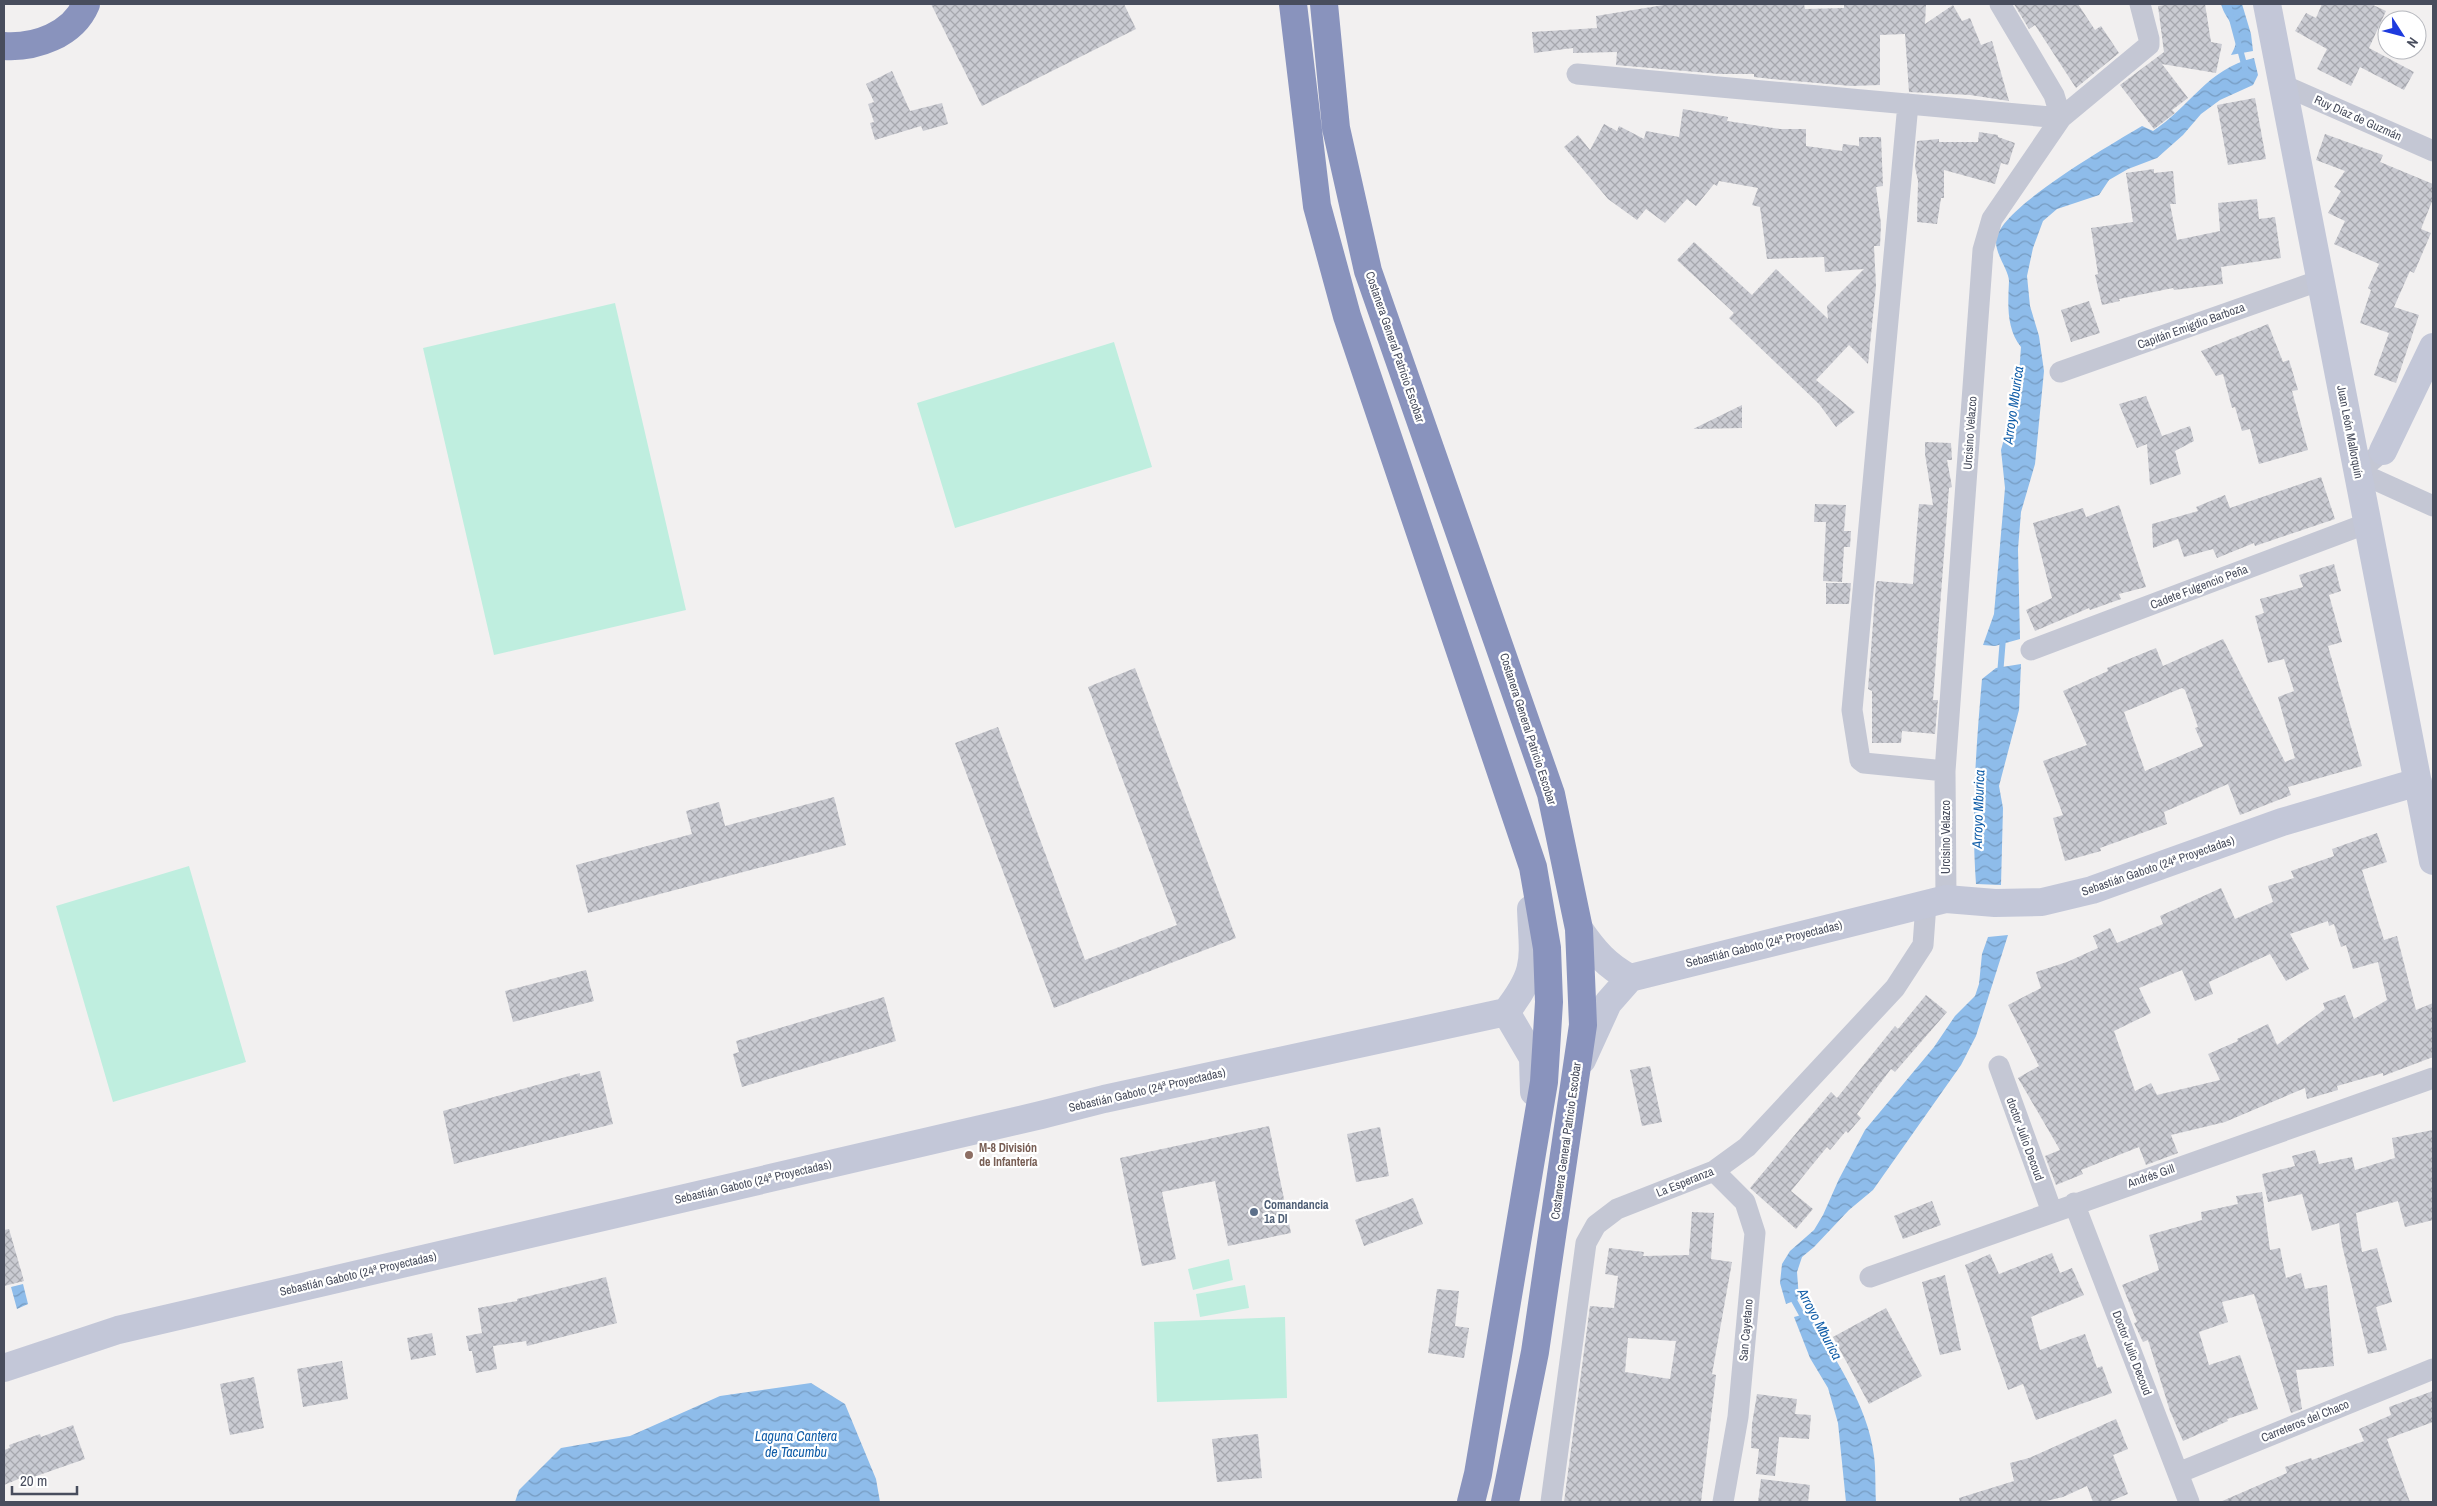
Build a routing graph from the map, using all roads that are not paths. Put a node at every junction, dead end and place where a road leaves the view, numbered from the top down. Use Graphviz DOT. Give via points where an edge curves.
graph roads {
  1 [pos="86,4"];
  2 [pos="1293,4"];
  3 [pos="1324,4"];
  4 [pos="2000,4"];
  5 [pos="2140,4"];
  6 [pos="2268,4"];
  7 [pos="4,46"];
  8 [pos="1577,74"];
  9 [pos="2283,85"];
  10 [pos="1908,104"];
  11 [pos="2061,118"];
  12 [pos="2433,151"];
  13 [pos="2321,280"];
  14 [pos="2433,347"];
  15 [pos="2060,372"];
  16 [pos="2383,451"];
  17 [pos="2358,472"];
  18 [pos="2433,506"];
  19 [pos="2368,523"];
  20 [pos="2031,650"];
  21 [pos="1945,771"];
  22 [pos="2418,782"];
  23 [pos="2433,858"];
  24 [pos="1533,867"];
  25 [pos="1936,902"];
  26 [pos="1580,929"];
  27 [pos="1630,978"];
  28 [pos="1506,1012"];
  29 [pos="1999,1066"];
  30 [pos="1576,1076"];
  31 [pos="2433,1078"];
  32 [pos="1538,1118"];
  33 [pos="1714,1171"];
  34 [pos="2074,1203"];
  35 [pos="2052,1212"];
  36 [pos="1870,1277"];
  37 [pos="4,1368"];
  38 [pos="2433,1368"];
  39 [pos="2178,1473"];
  40 [pos="1471,1502"];
  41 [pos="1505,1502"];
  42 [pos="1551,1502"];
  43 [pos="1723,1502"];
  44 [pos="2189,1502"];
  1 -- 7 [label="highway" via="68,28 46,41 20,47"];
  2 -- 24 [label="highway" via="1317,206 1347,316"];
  3 -- 26 [label="highway, Costanera General Patricio Escobar" via="1336,128 1368,271 1551,794"];
  4 -- 11 [label="street" via="2054,95"];
  5 -- 11 [label="street, Urcisino Velazco" via="2149,45"];
  6 -- 9 [label="street, Juan León Mallorquín"];
  8 -- 10 [label="street"];
  9 -- 12 [label="street, Ruy Díaz de Guzmán"];
  9 -- 13 [label="street, Juan León Mallorquín"];
  10 -- 11 [label="street"];
  10 -- 21 [label="street" via="1852,710 1860,760 1864,763"];
  11 -- 21 [label="street, Urcisino Velazco" via="1992,219 1983,250"];
  13 -- 15 [label="street, Capitán Emigdio Barboza"];
  13 -- 17 [label="street, Juan León Mallorquín"];
  14 -- 16 [label="street"];
  16 -- 17 [label="street"];
  17 -- 18 [label="street"];
  17 -- 19 [label="street, Juan León Mallorquín"];
  19 -- 20 [label="street, Cadete Fulgencio Peña"];
  19 -- 22 [label="street, Juan León Mallorquín"];
  21 -- 25 [label="street, Urcisino Velazco"];
  22 -- 23 [label="street, Juan León Mallorquín"];
  22 -- 25 [label="street, Sebastián Gaboto (24ª Proyectadas)" via="2282,822 2092,890 2042,902"];
  24 -- 28 [label="street" via="1530,895 1532,969"];
  24 -- 32 [label="highway" via="1547,948 1550,1002"];
  25 -- 27 [label="street, Sebastián Gaboto (24ª Proyectadas)"];
  25 -- 33 [label="street, La Esperanza" via="1923,946 1895,988 1747,1147"];
  26 -- 27 [label="street" via="1600,957"];
  26 -- 30 [label="highway, Costanera General Patricio Escobar" via="1583,1024"];
  27 -- 30 [label="street" via="1608,1003"];
  28 -- 32 [label="street" via="1533,1058"];
  28 -- 37 [label="street, Sebastián Gaboto (24ª Proyectadas)" via="1104,1098 118,1330"];
  29 -- 35 [label="street, doctor Julio Decoud"];
  30 -- 41 [label="highway, Costanera General Patricio Escobar" via="1535,1352"];
  31 -- 34 [label="street, Andrés Gill"];
  32 -- 40 [label="highway"];
  33 -- 42 [label="street, La Esperanza" via="1617,1209 1596,1225 1586,1243"];
  33 -- 43 [label="street, San Cayetano" via="1746,1202 1755,1233 1738,1417"];
  34 -- 35 [label="street, Andrés Gill"];
  34 -- 39 [label="street, Doctor Julio Decoud"];
  35 -- 36 [label="street, Andrés Gill"];
  38 -- 39 [label="street, Carreteros del Chaco"];
  39 -- 44 [label="street, Doctor Julio Decoud"];
}
